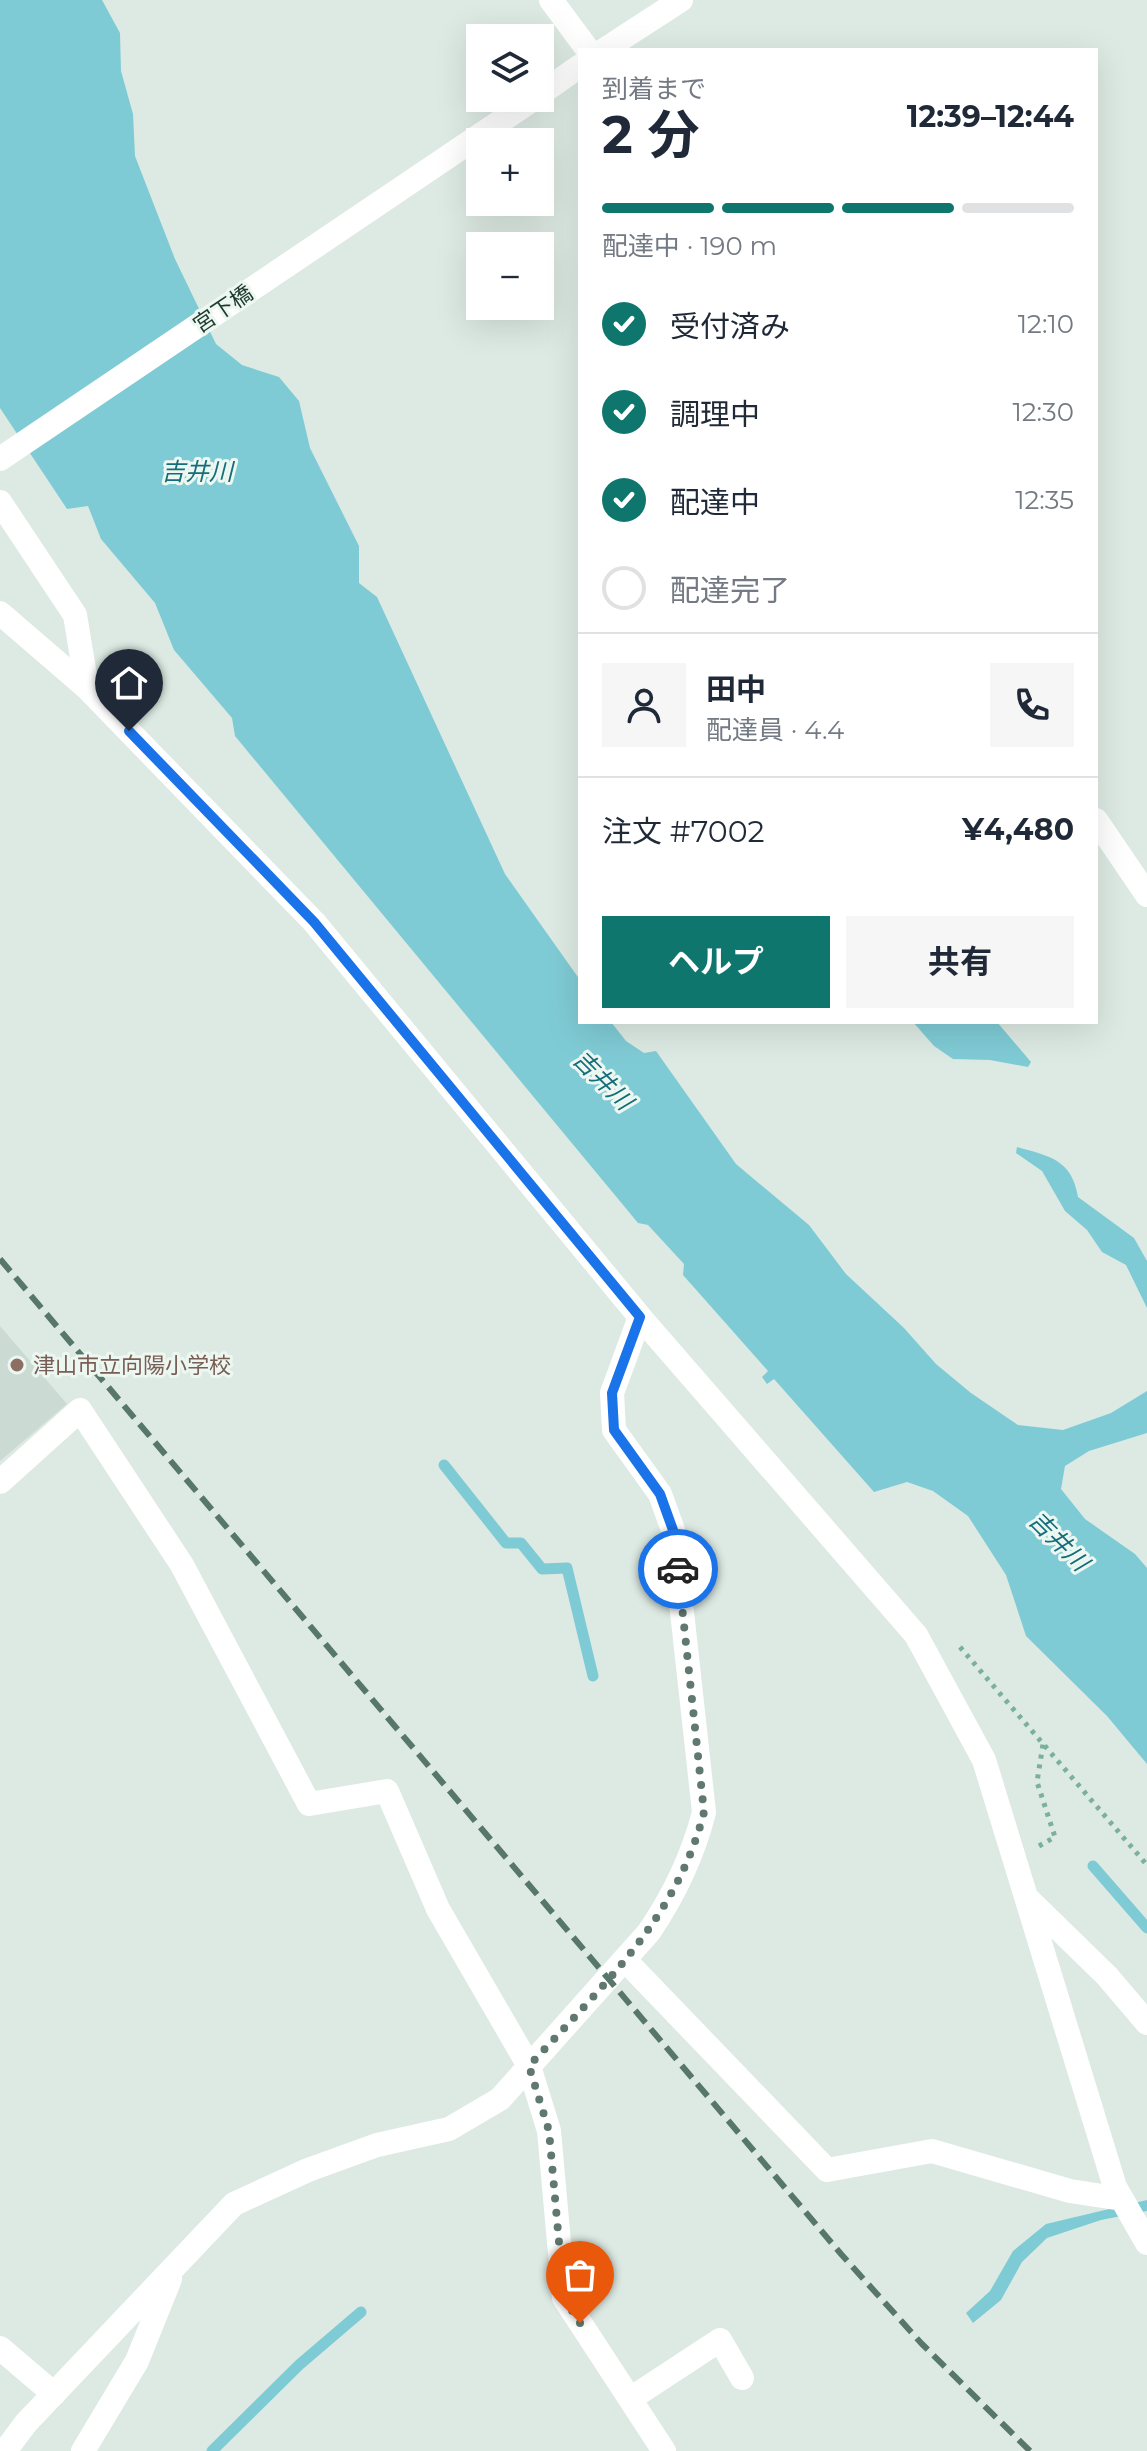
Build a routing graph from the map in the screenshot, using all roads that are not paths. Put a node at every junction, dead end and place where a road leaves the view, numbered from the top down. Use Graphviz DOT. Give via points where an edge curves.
graph roads {
  1 [pos="551,0"];
  2 [pos="681,0"];
  3 [pos="587,48"];
  4 [pos="607,48"];
  5 [pos="578,67"];
  6 [pos="554,84"];
  7 [pos="515,112"];
  8 [pos="0,459"];
  9 [pos="0,502"];
  10 [pos="0,613"];
  11 [pos="87,688"];
  12 [pos="1098,823"];
  13 [pos="1147,895"];
  14 [pos="640,1317"];
  15 [pos="0,1482"];
  16 [pos="1025,1896"];
  17 [pos="625,1960"];
  18 [pos="1147,2023"];
  19 [pos="529,2066"];
  20 [pos="1122,2199"];
  21 [pos="1147,2243"];
  22 [pos="175,2266"];
  23 [pos="0,2348"];
  24 [pos="742,2378"];
  25 [pos="54,2394"];
  26 [pos="630,2399"];
  27 [pos="5,2451"];
  28 [pos="83,2451"];
  29 [pos="664,2451"];
  1 -- 3 [label="street"];
  2 -- 4 [label="street"];
  5 -- 6 [label="street"];
  7 -- 8 [label="street, 宮下橋"];
  9 -- 11 [label="street" via="75,615"];
  10 -- 11 [label="street"];
  11 -- 14 [label="street" via="314,922"];
  12 -- 13 [label="street"];
  14 -- 16 [label="street" via="916,1635 984,1760"];
  14 -- 17 [label="street" via="612,1393 614,1430 660,1494 673,1530 704,1812 669,1903"];
  15 -- 19 [label="street" via="80,1410 182,1565 309,1804 387,1791 438,1909"];
  16 -- 18 [label="street"];
  16 -- 20 [label="street"];
  17 -- 19 [label="street"];
  17 -- 20 [label="street" via="827,2170 932,2151 1070,2191"];
  19 -- 22 [label="street" via="500,2099 449,2129 377,2145 234,2204"];
  19 -- 26 [label="street" via="549,2131 564,2298"];
  20 -- 21 [label="street"];
  22 -- 25 [label="street"];
  22 -- 28 [label="street" via="137,2361"];
  23 -- 25 [label="street"];
  24 -- 26 [label="street" via="720,2340"];
  25 -- 27 [label="street"];
  26 -- 29 [label="street"];
}
